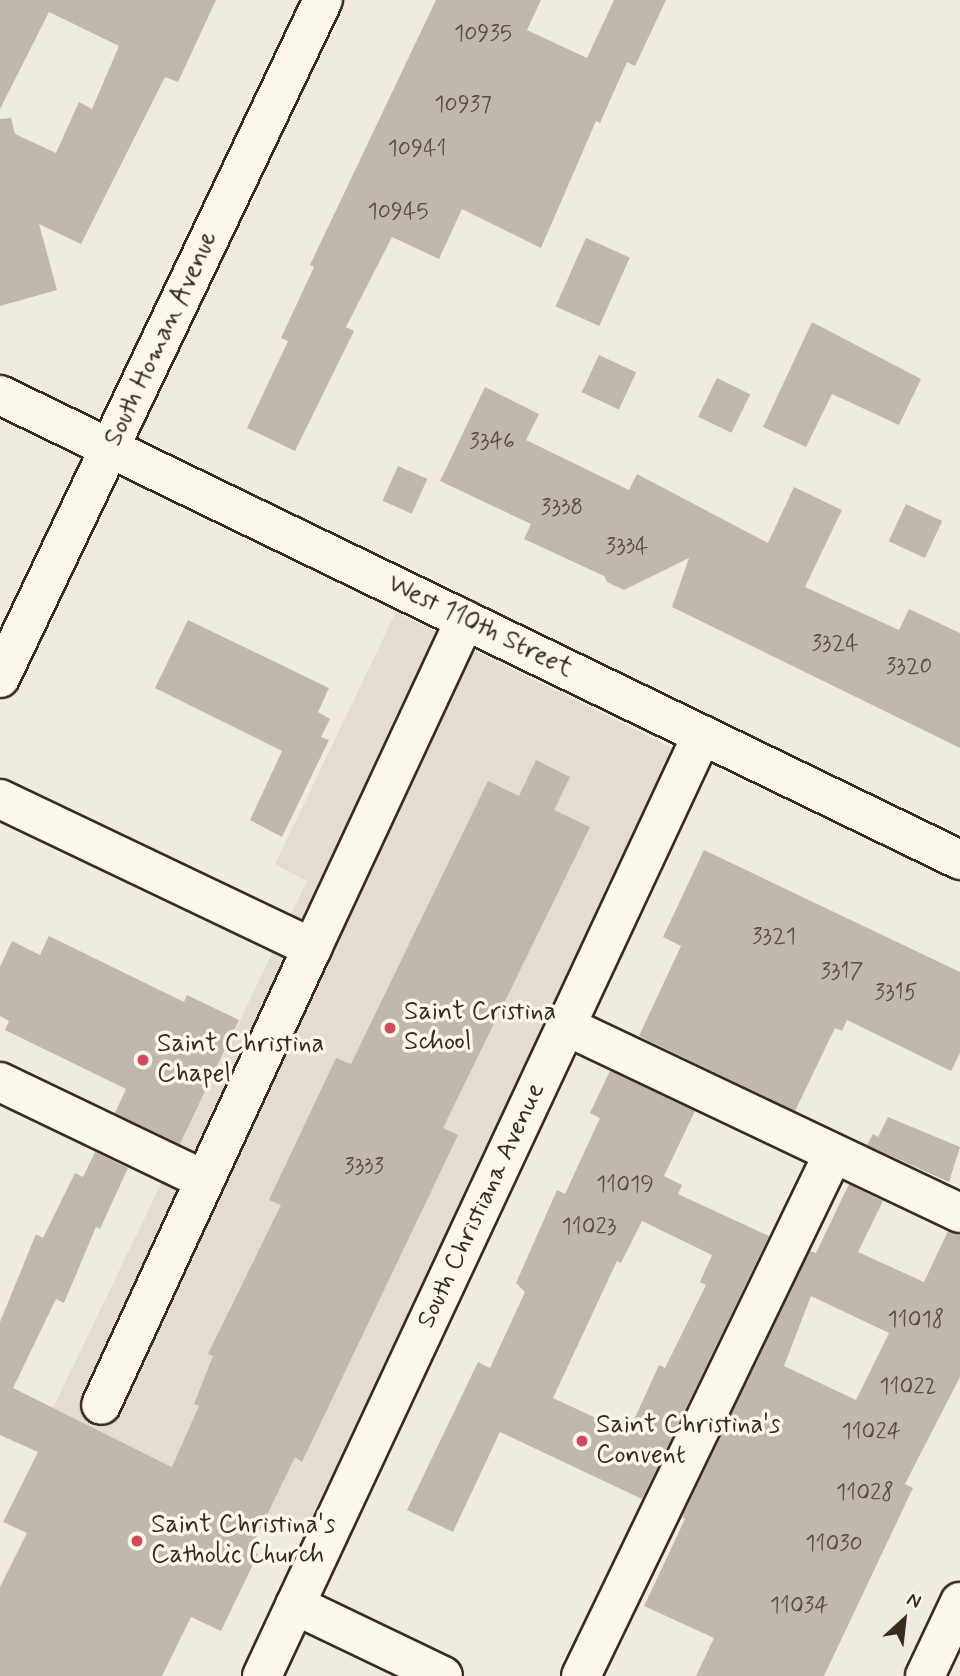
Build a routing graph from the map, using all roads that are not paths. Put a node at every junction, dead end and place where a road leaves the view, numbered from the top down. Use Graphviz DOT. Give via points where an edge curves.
graph roads {
  1 [pos="323,0"];
  2 [pos="0,395"];
  3 [pos="110,448"];
  4 [pos="465,620"];
  5 [pos="0,678"];
  6 [pos="702,735"];
  7 [pos="0,799"];
  8 [pos="960,860"];
  9 [pos="312,948"];
  10 [pos="566,1026"];
  11 [pos="0,1082"];
  12 [pos="834,1154"];
  13 [pos="205,1180"];
  14 [pos="960,1213"];
  15 [pos="102,1405"];
  16 [pos="960,1602"];
  17 [pos="295,1605"];
  18 [pos="396,1666"];
  19 [pos="262,1676"];
  20 [pos="443,1676"];
  21 [pos="581,1676"];
  22 [pos="925,1676"];
  1 -- 3 [label="street, South Homan Avenue"];
  2 -- 3 [label="street, West 110th Street"];
  3 -- 4 [label="street, West 110th Street"];
  3 -- 5 [label="street, South Homan Avenue"];
  4 -- 6 [label="street, West 110th Street"];
  4 -- 9 [label="street"];
  6 -- 8 [label="street, West 110th Street"];
  6 -- 10 [label="street, South Christiana Avenue"];
  7 -- 9 [label="street"];
  9 -- 13 [label="street"];
  10 -- 12 [label="street"];
  10 -- 17 [label="street, South Christiana Avenue"];
  11 -- 13 [label="street"];
  12 -- 14 [label="street"];
  12 -- 21 [label="street"];
  13 -- 15 [label="street"];
  16 -- 22 [label="street"];
  17 -- 18 [label="street"];
  17 -- 19 [label="street, South Christiana Avenue"];
  18 -- 20 [label="street"];
}
